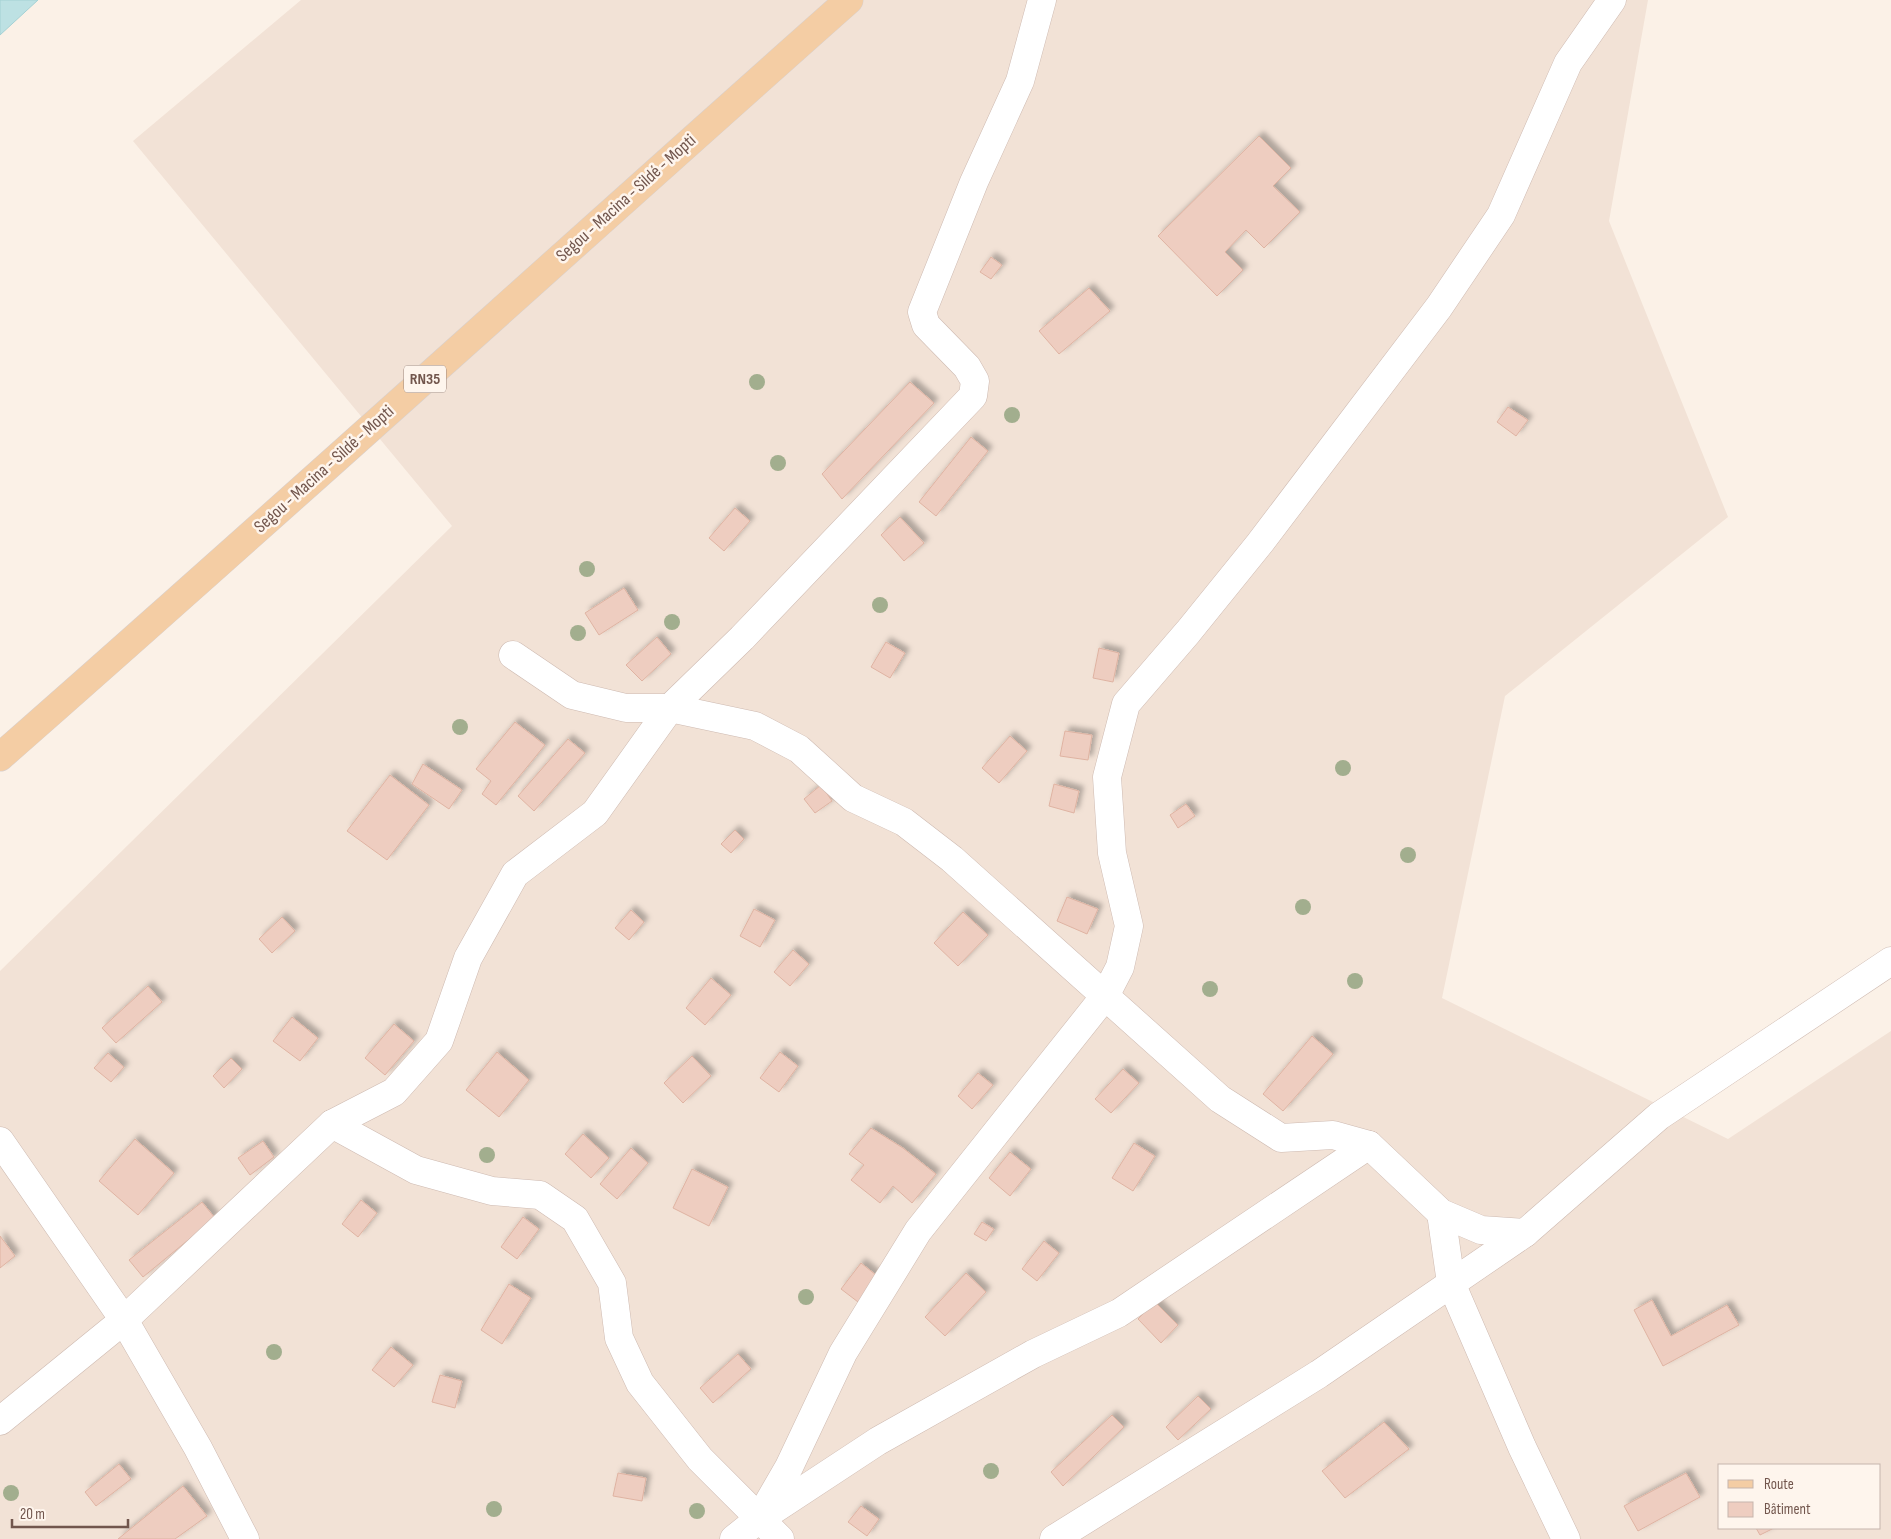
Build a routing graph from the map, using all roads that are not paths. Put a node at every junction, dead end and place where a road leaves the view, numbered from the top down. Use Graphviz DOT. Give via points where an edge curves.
graph roads {
  1 [pos="849,0"];
  2 [pos="1042,0"];
  3 [pos="1612,0"];
  4 [pos="513,655"];
  5 [pos="670,708"];
  6 [pos="0,757"];
  7 [pos="1891,962"];
  8 [pos="1105,996"];
  9 [pos="332,1124"];
  10 [pos="0,1141"];
  11 [pos="1369,1145"];
  12 [pos="1441,1213"];
  13 [pos="1525,1233"];
  14 [pos="1451,1283"];
  15 [pos="124,1320"];
  16 [pos="0,1421"];
  17 [pos="759,1519"];
  18 [pos="245,1539"];
  19 [pos="734,1539"];
  20 [pos="780,1539"];
  21 [pos="1054,1539"];
  22 [pos="1566,1539"];
  1 -- 6 [label="main road, Segou - Macina - Sildé - Mopti / RN35"];
  2 -- 5 [label="street" via="1020,81 974,182 922,312 926,326 967,367 975,381 973,396 742,638"];
  3 -- 8 [label="street" via="1568,63 1501,215 1440,307 1260,543 1126,704 1107,777 1112,853 1129,926 1120,967"];
  4 -- 5 [label="street" via="572,695 626,708"];
  5 -- 8 [label="street" via="755,726 798,749 853,798 904,822 952,859"];
  5 -- 9 [label="street" via="595,813 515,874 468,958 439,1041 394,1092"];
  7 -- 13 [label="street" via="1659,1116"];
  8 -- 11 [label="street" via="1220,1099 1280,1138 1333,1135"];
  8 -- 17 [label="street" via="918,1231 842,1353 789,1467"];
  9 -- 15 [label="street"];
  9 -- 17 [label="street" via="416,1170 492,1191 540,1195 575,1219 612,1282 619,1338 640,1383 700,1460"];
  10 -- 15 [label="street"];
  11 -- 12 [label="street"];
  11 -- 17 [label="street" via="1119,1313 1033,1354 878,1441"];
  12 -- 13 [label="street" via="1481,1230"];
  12 -- 14 [label="street"];
  13 -- 14 [label="street"];
  14 -- 21 [label="street" via="1319,1374"];
  14 -- 22 [label="street"];
  15 -- 16 [label="street"];
  15 -- 18 [label="street" via="198,1448"];
  17 -- 19 [label="street"];
  17 -- 20 [label="street"];
}
